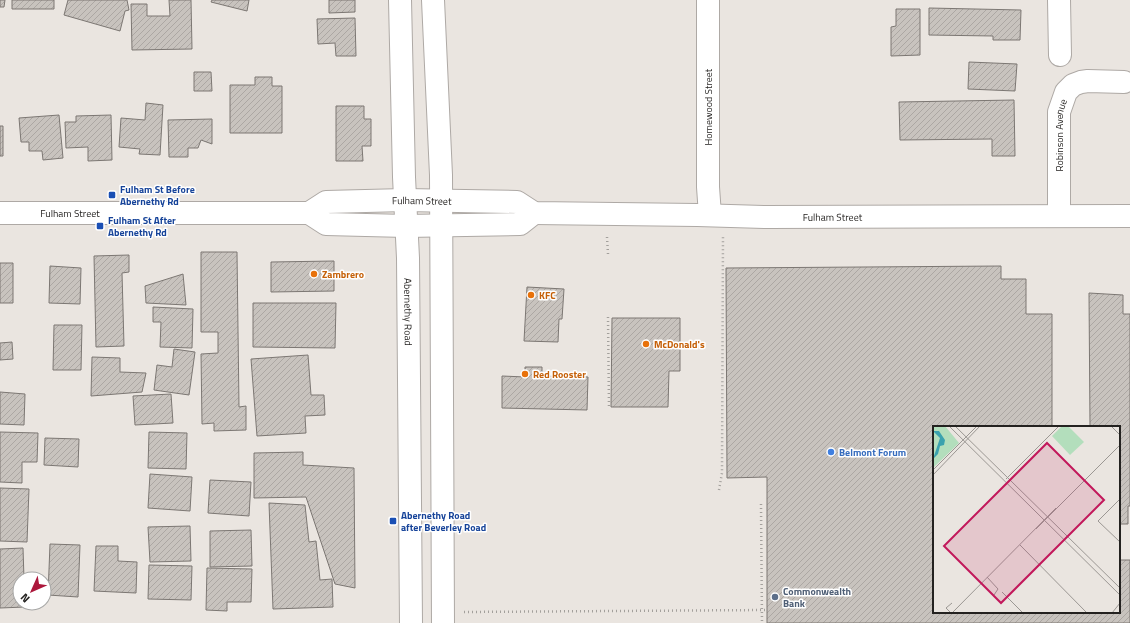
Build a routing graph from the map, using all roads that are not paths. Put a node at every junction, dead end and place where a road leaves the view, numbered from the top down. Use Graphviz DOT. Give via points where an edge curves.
graph roads {
  1 [pos="400,0"];
  2 [pos="433,0"];
  3 [pos="708,0"];
  4 [pos="1059,0"];
  5 [pos="1060,55"];
  6 [pos="1124,82"];
  7 [pos="405,200"];
  8 [pos="441,201"];
  9 [pos="309,213"];
  10 [pos="534,213"];
  11 [pos="0,214"];
  12 [pos="710,215"];
  13 [pos="1059,216"];
  14 [pos="1130,216"];
  15 [pos="406,226"];
  16 [pos="441,226"];
  17 [pos="411,623"];
  18 [pos="443,623"];
  1 -- 7 [label="street, Abernethy Road"];
  2 -- 8 [label="street"];
  3 -- 12 [label="street, Homewood Street"];
  4 -- 5 [label="street"];
  6 -- 13 [label="street, Robinson Avenue" via="1081,82 1066,92 1059,112"];
  7 -- 8 [label="street, Fulham Street"];
  7 -- 9 [label="street, Fulham Street" via="326,202"];
  7 -- 15 [label="street, Abernethy Road"];
  8 -- 10 [label="street, Fulham Street" via="517,202"];
  8 -- 16 [label="street"];
  9 -- 11 [label="street, Fulham Street"];
  9 -- 15 [label="street" via="326,224"];
  10 -- 12 [label="street, Fulham Street"];
  10 -- 16 [label="street" via="520,224"];
  12 -- 13 [label="street, Fulham Street"];
  13 -- 14 [label="street, Fulham Street"];
  15 -- 16 [label="street"];
  15 -- 17 [label="street, Abernethy Road" via="411,437"];
  16 -- 18 [label="street"];
}
